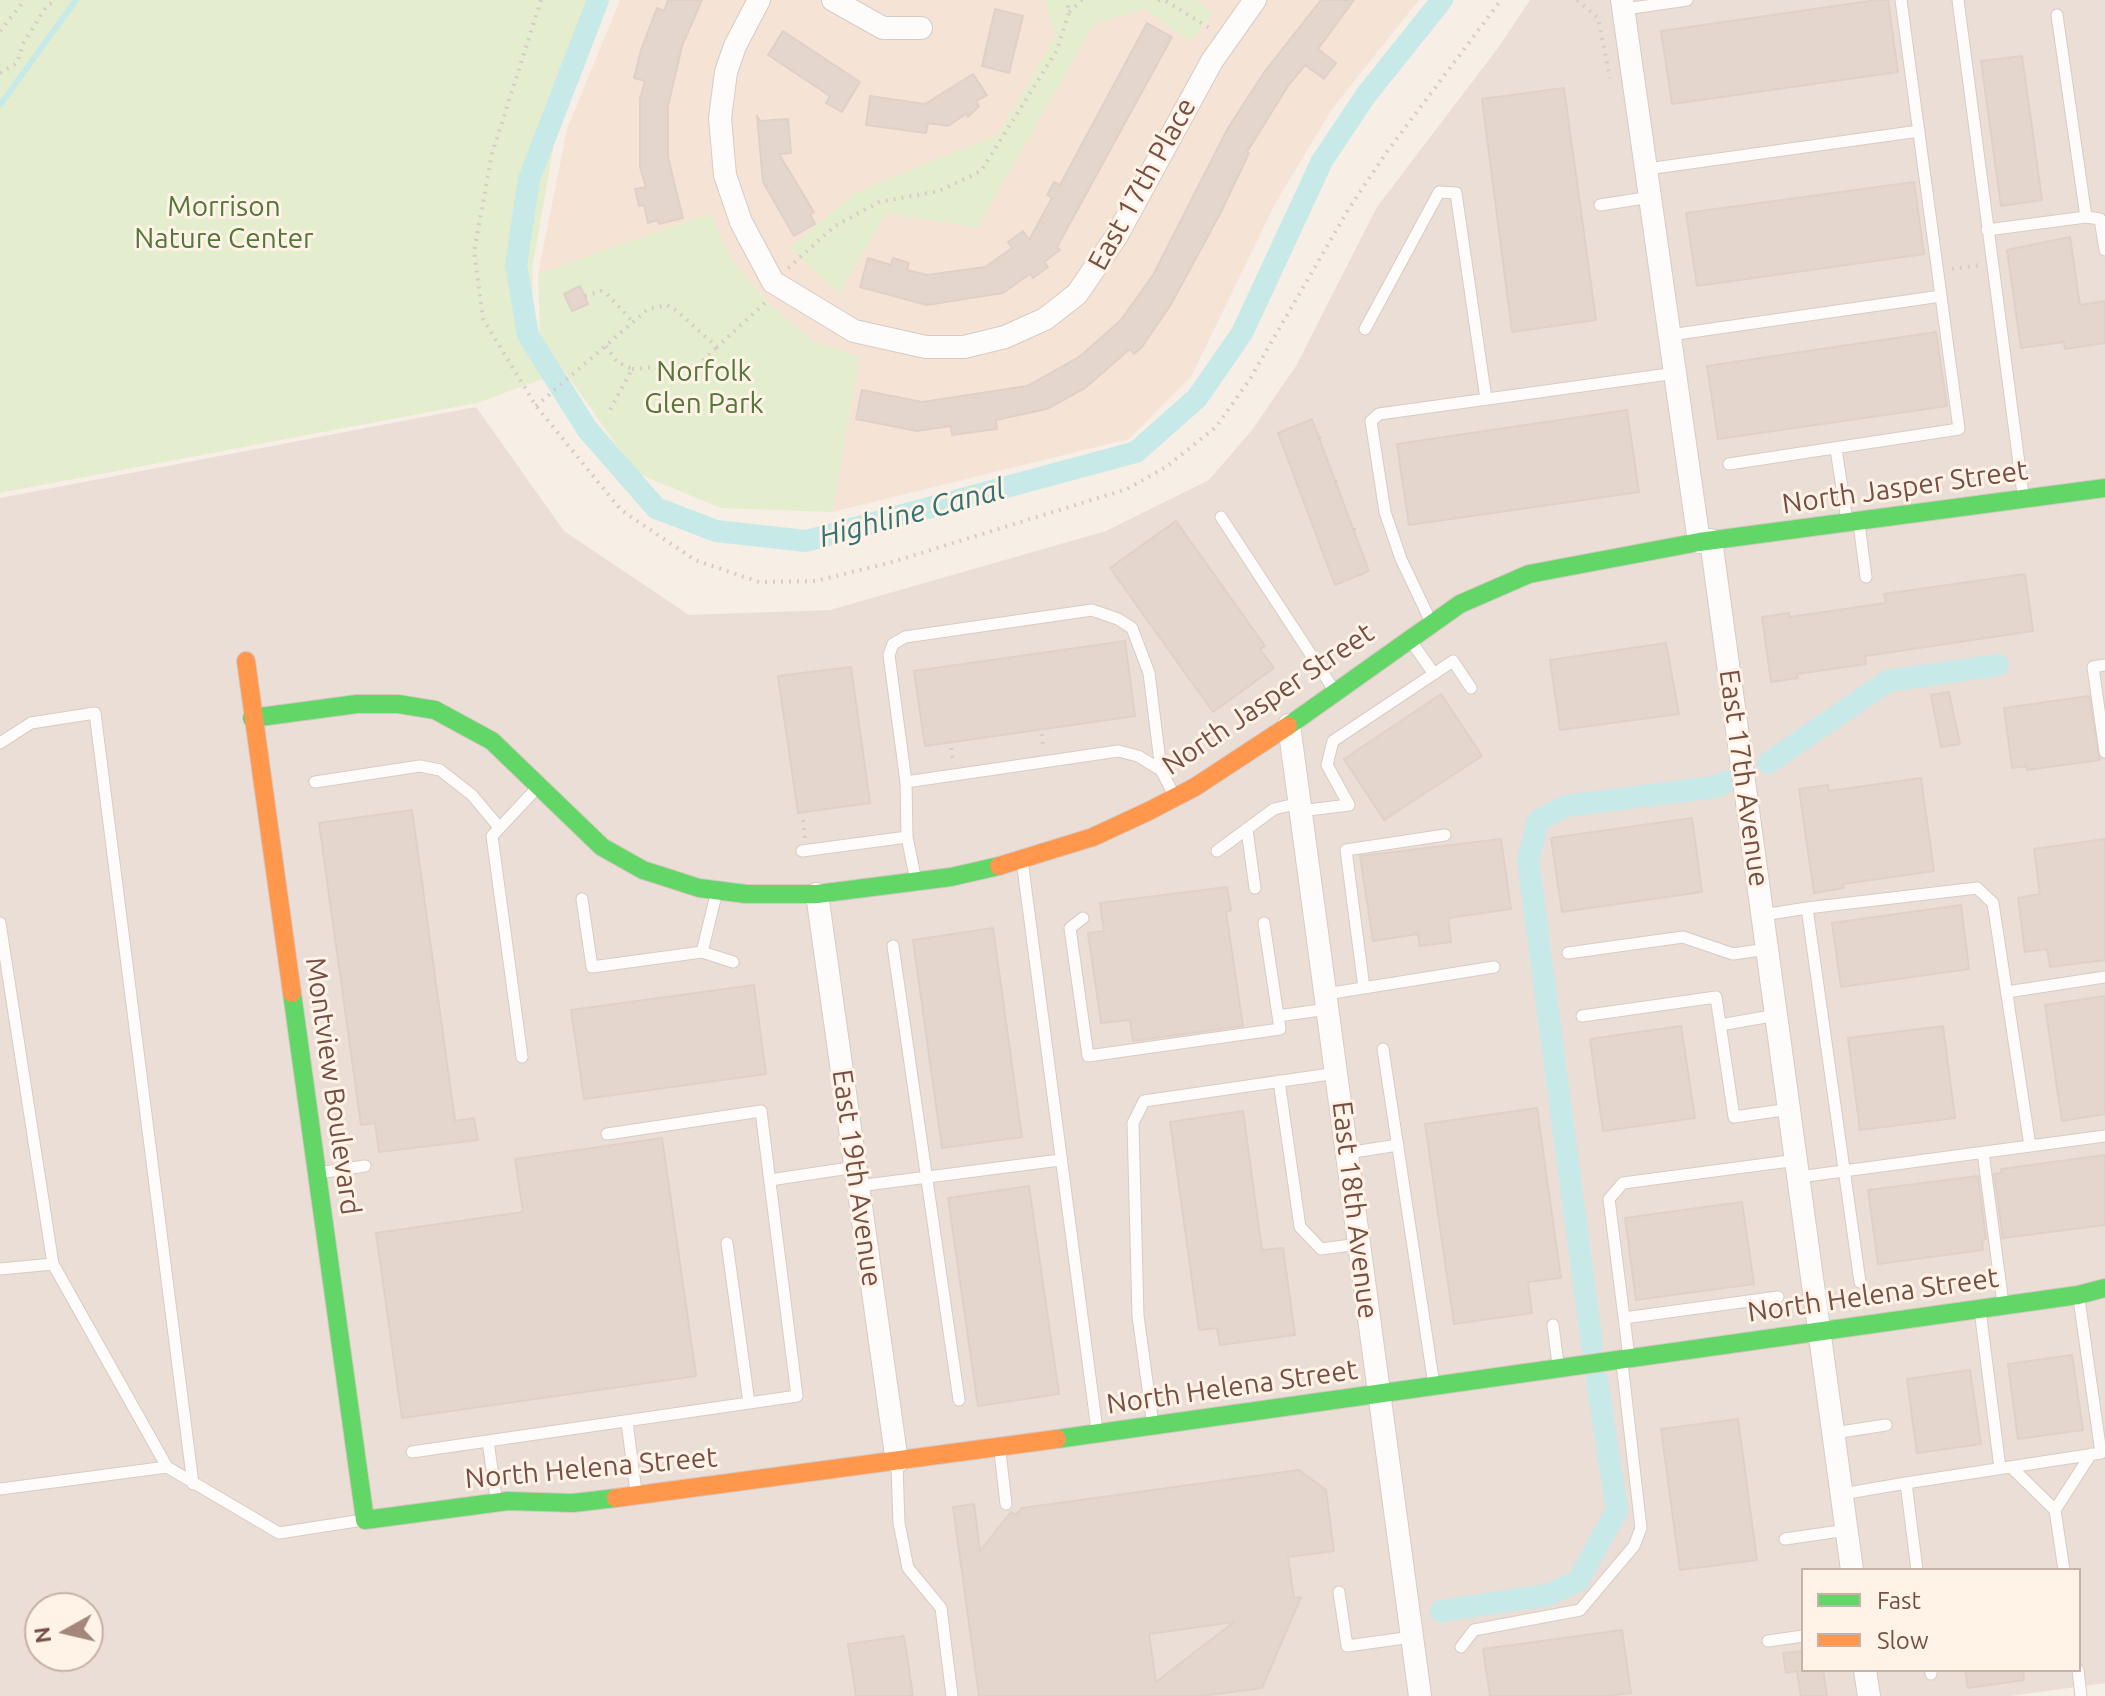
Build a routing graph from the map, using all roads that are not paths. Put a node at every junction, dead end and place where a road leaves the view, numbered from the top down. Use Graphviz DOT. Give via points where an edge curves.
graph roads {
  1 [pos="759,0"];
  2 [pos="833,0"];
  3 [pos="1255,0"];
  4 [pos="1687,0"];
  5 [pos="1901,0"];
  6 [pos="1958,0"];
  7 [pos="1624,4"];
  8 [pos="2057,15"];
  9 [pos="921,28"];
  10 [pos="1919,131"];
  11 [pos="1647,169"];
  12 [pos="1651,197"];
  13 [pos="1600,205"];
  14 [pos="2086,217"];
  15 [pos="1987,230"];
  16 [pos="2105,250"];
  17 [pos="1941,296"];
  18 [pos="1365,329"];
  19 [pos="1670,335"];
  20 [pos="1676,373"];
  21 [pos="1486,399"];
  22 [pos="1836,449"];
  23 [pos="1729,464"];
  24 [pos="2105,488"];
  25 [pos="2024,499"];
  26 [pos="1221,517"];
  27 [pos="1853,521"];
  28 [pos="1705,541"];
  29 [pos="1866,577"];
  30 [pos="1432,622"];
  31 [pos="1408,638"];
  32 [pos="246,661"];
  33 [pos="2105,665"];
  34 [pos="1434,674"];
  35 [pos="1471,688"];
  36 [pos="1334,691"];
  37 [pos="252,718"];
  38 [pos="1289,725"];
  39 [pos="0,743"];
  40 [pos="2105,752"];
  41 [pos="1161,770"];
  42 [pos="315,782"];
  43 [pos="906,782"];
  44 [pos="538,787"];
  45 [pos="1175,797"];
  46 [pos="1300,807"];
  47 [pos="498,826"];
  48 [pos="1247,830"];
  49 [pos="1445,835"];
  50 [pos="907,837"];
  51 [pos="804,846"];
  52 [pos="1217,851"];
  53 [pos="1022,860"];
  54 [pos="916,881"];
  55 [pos="1255,888"];
  56 [pos="717,891"];
  57 [pos="817,894"];
  58 [pos="582,899"];
  59 [pos="1807,908"];
  60 [pos="1763,915"];
  61 [pos="1083,918"];
  62 [pos="0,923"];
  63 [pos="1264,923"];
  64 [pos="893,946"];
  65 [pos="1767,949"];
  66 [pos="702,952"];
  67 [pos="1568,953"];
  68 [pos="733,962"];
  69 [pos="1494,967"];
  70 [pos="2105,977"];
  71 [pos="1364,988"];
  72 [pos="2007,992"];
  73 [pos="1327,1002"];
  74 [pos="1777,1015"];
  75 [pos="1278,1016"];
  76 [pos="1582,1016"];
  77 [pos="1720,1025"];
  78 [pos="1383,1049"];
  79 [pos="522,1057"];
  80 [pos="1337,1073"];
  81 [pos="1279,1081"];
  82 [pos="1790,1109"];
  83 [pos="607,1134"];
  84 [pos="2105,1136"];
  85 [pos="1398,1145"];
  86 [pos="2030,1146"];
  87 [pos="1983,1152"];
  88 [pos="1347,1153"];
  89 [pos="1060,1160"];
  90 [pos="365,1166"];
  91 [pos="1798,1169"];
  92 [pos="1844,1172"];
  93 [pos="317,1173"];
  94 [pos="857,1176"];
  95 [pos="927,1178"];
  96 [pos="770,1180"];
  97 [pos="727,1243"];
  98 [pos="1359,1244"];
  99 [pos="53,1264"];
  100 [pos="0,1269"];
  101 [pos="1860,1282"];
  102 [pos="2105,1288"];
  103 [pos="2078,1295"];
  104 [pos="1778,1297"];
  105 [pos="2003,1305"];
  106 [pos="1979,1308"];
  107 [pos="1624,1318"];
  108 [pos="1553,1325"];
  109 [pos="1820,1332"];
  110 [pos="1625,1359"];
  111 [pos="1558,1368"];
  112 [pos="1434,1385"];
  113 [pos="1379,1394"];
  114 [pos="959,1400"];
  115 [pos="749,1403"];
  116 [pos="627,1422"];
  117 [pos="1886,1425"];
  118 [pos="1153,1426"];
  119 [pos="1834,1433"];
  120 [pos="1097,1434"];
  121 [pos="488,1441"];
  122 [pos="999,1447"];
  123 [pos="412,1452"];
  124 [pos="2099,1455"];
  125 [pos="897,1462"];
  126 [pos="167,1467"];
  127 [pos="2005,1468"];
  128 [pos="1906,1483"];
  129 [pos="193,1484"];
  130 [pos="0,1489"];
  131 [pos="1842,1494"];
  132 [pos="637,1497"];
  133 [pos="497,1502"];
  134 [pos="1006,1504"];
  135 [pos="2055,1510"];
  136 [pos="365,1520"];
  137 [pos="1847,1530"];
  138 [pos="1785,1539"];
  139 [pos="1852,1568"];
  140 [pos="1917,1568"];
  141 [pos="2064,1568"];
  142 [pos="1339,1592"];
  143 [pos="1801,1636"];
  144 [pos="1412,1637"];
  145 [pos="1768,1641"];
  146 [pos="1461,1647"];
  147 [pos="1865,1672"];
  148 [pos="2078,1672"];
  149 [pos="952,1696"];
  150 [pos="1420,1696"];
  151 [pos="1869,1696"];
  152 [pos="2081,1696"];
  1 -- 3 [label="street, East 17th Place" via="726,72 721,146 731,198 773,282 867,336 926,347 964,347 1045,319 1088,281 1188,100"];
  2 -- 9 [label="street" via="883,28"];
  4 -- 7 [label="lane"];
  5 -- 10 [label="lane"];
  6 -- 15 [label="lane"];
  7 -- 11 [label="street, East 17th Avenue"];
  8 -- 14 [label="lane"];
  10 -- 11 [label="lane"];
  10 -- 17 [label="lane"];
  11 -- 12 [label="street, East 17th Avenue"];
  12 -- 13 [label="lane"];
  12 -- 19 [label="street, East 17th Avenue"];
  14 -- 15 [label="lane"];
  14 -- 16 [label="lane" via="2100,219"];
  15 -- 25 [label="lane"];
  17 -- 19 [label="lane"];
  17 -- 22 [label="lane" via="1959,429"];
  18 -- 21 [label="lane" via="1439,192 1456,193"];
  19 -- 20 [label="street, East 17th Avenue"];
  20 -- 21 [label="lane"];
  20 -- 28 [label="street, East 17th Avenue"];
  21 -- 30 [label="lane" via="1379,414 1371,421 1385,512"];
  22 -- 23 [label="lane"];
  22 -- 27 [label="lane"];
  24 -- 25 [label="street, North Jasper Street"];
  25 -- 27 [label="street, North Jasper Street"];
  26 -- 36 [label="lane"];
  27 -- 28 [label="street, North Jasper Street"];
  27 -- 29 [label="lane"];
  28 -- 30 [label="street, North Jasper Street" via="1529,574"];
  28 -- 60 [label="street, East 17th Avenue"];
  30 -- 31 [label="street, North Jasper Street"];
  31 -- 34 [label="lane"];
  31 -- 36 [label="street, North Jasper Street"];
  32 -- 37 [label="street, Montview Boulevard"];
  33 -- 40 [label="lane" via="2093,667"];
  34 -- 35 [label="lane" via="1453,661"];
  34 -- 46 [label="lane" via="1333,741 1327,765 1349,805"];
  36 -- 38 [label="street, North Jasper Street"];
  37 -- 44 [label="street, North Jasper Street" via="357,704 417,706 457,720 492,741"];
  37 -- 93 [label="street, Montview Boulevard"];
  38 -- 45 [label="street, North Jasper Street"];
  38 -- 46 [label="street, East 18th Avenue"];
  39 -- 129 [label="lane" via="31,723 95,713"];
  41 -- 43 [label="lane" via="1118,751"];
  41 -- 43 [label="lane" via="1142,648 1132,628 1092,610 905,637 893,644 889,655"];
  41 -- 45 [label="lane"];
  42 -- 47 [label="lane" via="420,766 440,770 472,795"];
  43 -- 50 [label="lane"];
  44 -- 47 [label="lane"];
  44 -- 56 [label="street, North Jasper Street" via="602,847 643,870"];
  45 -- 53 [label="street, North Jasper Street" via="1093,837"];
  46 -- 48 [label="lane" via="1274,809"];
  46 -- 73 [label="street, East 18th Avenue"];
  47 -- 79 [label="lane" via="492,836"];
  48 -- 52 [label="lane"];
  48 -- 55 [label="lane"];
  49 -- 71 [label="lane" via="1346,850"];
  50 -- 51 [label="lane"];
  50 -- 54 [label="lane"];
  53 -- 54 [label="street, North Jasper Street"];
  53 -- 89 [label="lane"];
  54 -- 57 [label="street, North Jasper Street"];
  56 -- 57 [label="street, North Jasper Street"];
  56 -- 66 [label="lane"];
  57 -- 94 [label="street, East 19th Avenue"];
  58 -- 66 [label="lane" via="592,967"];
  59 -- 60 [label="lane"];
  59 -- 72 [label="lane" via="1977,888 1993,903"];
  59 -- 92 [label="lane"];
  60 -- 65 [label="street, East 17th Avenue"];
  61 -- 75 [label="lane" via="1070,928 1088,1056 1280,1029"];
  62 -- 99 [label="lane"];
  63 -- 75 [label="lane"];
  64 -- 95 [label="lane"];
  65 -- 67 [label="lane" via="1733,954 1683,937"];
  65 -- 74 [label="street, East 17th Avenue"];
  66 -- 68 [label="lane"];
  69 -- 71 [label="lane"];
  70 -- 72 [label="lane"];
  71 -- 73 [label="lane"];
  72 -- 86 [label="lane"];
  73 -- 75 [label="lane"];
  73 -- 80 [label="street, East 18th Avenue"];
  74 -- 77 [label="lane"];
  74 -- 82 [label="street, East 17th Avenue"];
  76 -- 77 [label="lane" via="1716,997"];
  77 -- 82 [label="lane" via="1734,1117"];
  78 -- 85 [label="lane"];
  80 -- 81 [label="lane"];
  80 -- 88 [label="street, East 18th Avenue"];
  81 -- 98 [label="lane" via="1300,1227 1321,1249"];
  81 -- 118 [label="lane" via="1144,1101 1133,1123 1138,1316"];
  82 -- 91 [label="street, East 17th Avenue"];
  83 -- 96 [label="lane" via="761,1111"];
  84 -- 86 [label="lane"];
  85 -- 88 [label="lane"];
  85 -- 112 [label="lane"];
  86 -- 87 [label="lane"];
  87 -- 92 [label="lane"];
  87 -- 105 [label="lane"];
  88 -- 98 [label="street, East 18th Avenue"];
  89 -- 95 [label="lane"];
  89 -- 120 [label="lane"];
  90 -- 93 [label="lane"];
  91 -- 92 [label="lane"];
  91 -- 107 [label="lane" via="1623,1183 1609,1199"];
  91 -- 109 [label="street, East 17th Avenue"];
  92 -- 101 [label="lane"];
  93 -- 136 [label="street, Montview Boulevard"];
  94 -- 95 [label="lane"];
  94 -- 96 [label="lane"];
  94 -- 125 [label="street, East 19th Avenue"];
  95 -- 114 [label="lane"];
  96 -- 115 [label="lane" via="797,1396"];
  97 -- 115 [label="lane"];
  98 -- 113 [label="street, East 18th Avenue"];
  99 -- 100 [label="lane"];
  99 -- 126 [label="lane"];
  102 -- 103 [label="street, North Helena Street"];
  103 -- 105 [label="street, North Helena Street"];
  103 -- 124 [label="lane"];
  104 -- 107 [label="lane"];
  105 -- 106 [label="street, North Helena Street"];
  106 -- 109 [label="street, North Helena Street"];
  106 -- 127 [label="lane"];
  107 -- 110 [label="lane"];
  108 -- 111 [label="lane"];
  109 -- 110 [label="street, North Helena Street"];
  109 -- 119 [label="street, East 17th Avenue"];
  110 -- 111 [label="street, North Helena Street"];
  110 -- 146 [label="lane" via="1641,1528 1634,1546 1580,1610 1474,1630"];
  111 -- 112 [label="street, North Helena Street"];
  112 -- 113 [label="street, North Helena Street"];
  113 -- 118 [label="street, North Helena Street"];
  113 -- 144 [label="street, East 18th Avenue"];
  115 -- 116 [label="lane"];
  116 -- 121 [label="lane"];
  116 -- 132 [label="lane"];
  117 -- 119 [label="lane"];
  118 -- 120 [label="street, North Helena Street"];
  119 -- 131 [label="street, East 17th Avenue"];
  120 -- 122 [label="street, North Helena Street"];
  121 -- 123 [label="lane"];
  121 -- 133 [label="lane"];
  122 -- 125 [label="street, North Helena Street"];
  122 -- 134 [label="lane"];
  124 -- 127 [label="lane"];
  124 -- 135 [label="lane"];
  125 -- 132 [label="street, North Helena Street"];
  125 -- 149 [label="lane" via="899,1523 908,1568 941,1608"];
  126 -- 129 [label="lane"];
  126 -- 130 [label="lane"];
  127 -- 128 [label="lane"];
  127 -- 135 [label="lane"];
  128 -- 131 [label="lane"];
  128 -- 140 [label="lane"];
  129 -- 136 [label="lane" via="279,1533"];
  131 -- 137 [label="street, East 17th Avenue"];
  132 -- 133 [label="street, North Helena Street"];
  133 -- 136 [label="street, North Helena Street"];
  135 -- 141 [label="lane"];
  137 -- 138 [label="lane"];
  137 -- 139 [label="street, East 17th Avenue"];
  142 -- 144 [label="lane" via="1347,1646"];
  143 -- 145 [label="lane"];
  144 -- 150 [label="street, East 18th Avenue"];
  147 -- 151 [label="street"];
  148 -- 152 [label="lane"];
}
